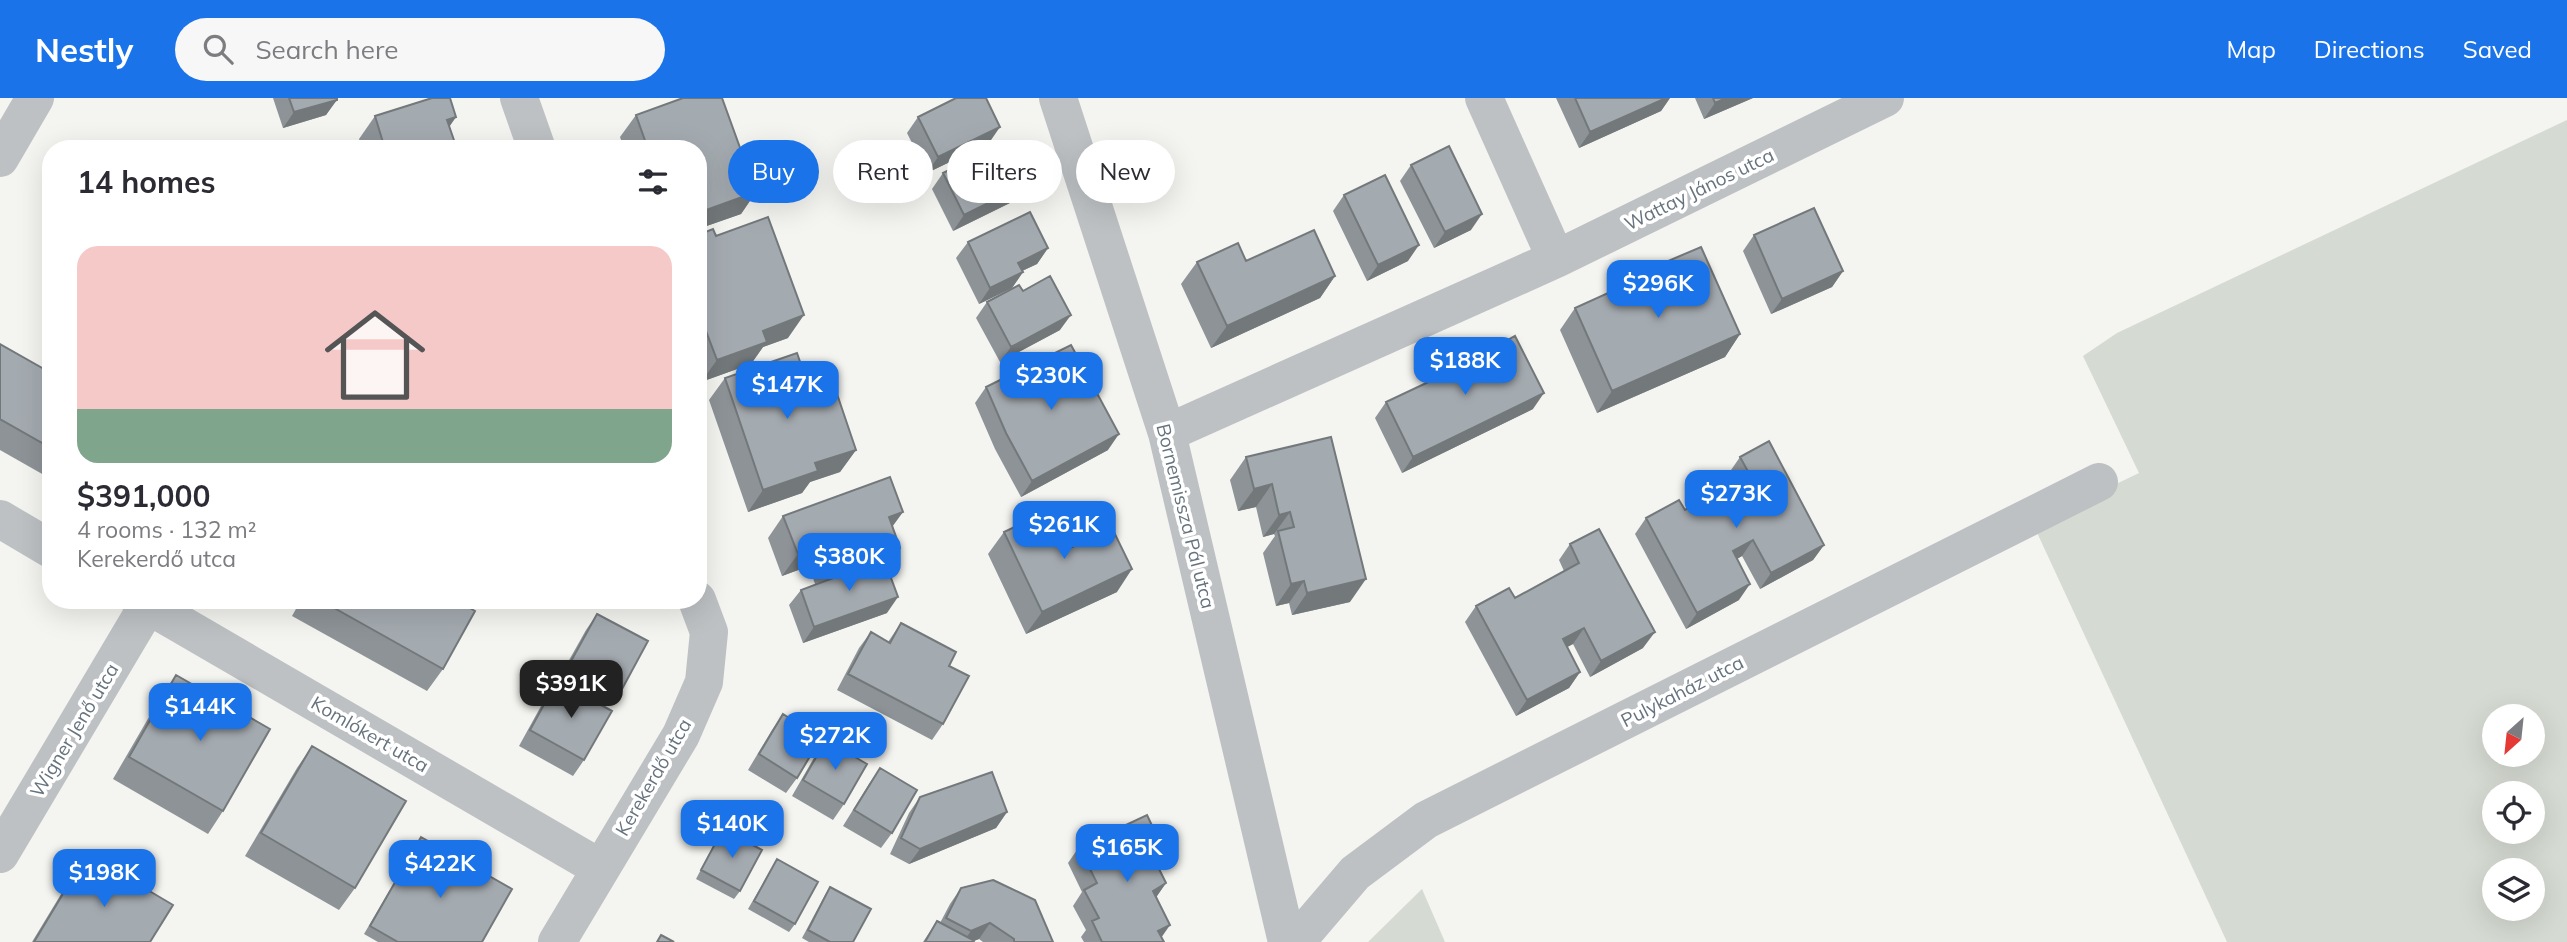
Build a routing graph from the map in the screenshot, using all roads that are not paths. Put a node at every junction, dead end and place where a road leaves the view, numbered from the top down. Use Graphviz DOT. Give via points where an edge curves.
graph roads {
  1 [pos="35,98"];
  2 [pos="519,98"];
  3 [pos="1058,98"];
  4 [pos="1484,98"];
  5 [pos="1885,98"];
  6 [pos="534,140"];
  7 [pos="0,158"];
  8 [pos="1556,259"];
  9 [pos="1167,433"];
  10 [pos="2099,482"];
  11 [pos="0,519"];
  12 [pos="42,544"];
  13 [pos="141,609"];
  14 [pos="154,609"];
  15 [pos="701,609"];
  16 [pos="0,854"];
  17 [pos="600,868"];
  18 [pos="557,942"];
  19 [pos="1287,942"];
  20 [pos="1296,942"];
  1 -- 7 [label="street"];
  2 -- 6 [label="street"];
  3 -- 9 [label="street, Bornemissza Pál utca"];
  4 -- 8 [label="street"];
  5 -- 8 [label="street, Wattay János utca"];
  8 -- 9 [label="street, Wattay János utca"];
  9 -- 19 [label="street, Bornemissza Pál utca"];
  10 -- 20 [label="street, Pulykaház utca" via="1426,820 1355,873"];
  11 -- 12 [label="street"];
  13 -- 16 [label="street, Wigner Jenő utca"];
  14 -- 17 [label="street, Komlókert utca"];
  15 -- 17 [label="street, Kerekerdő utca" via="709,632 704,682 681,735"];
  17 -- 18 [label="street, Kerekerdő utca"];
}
